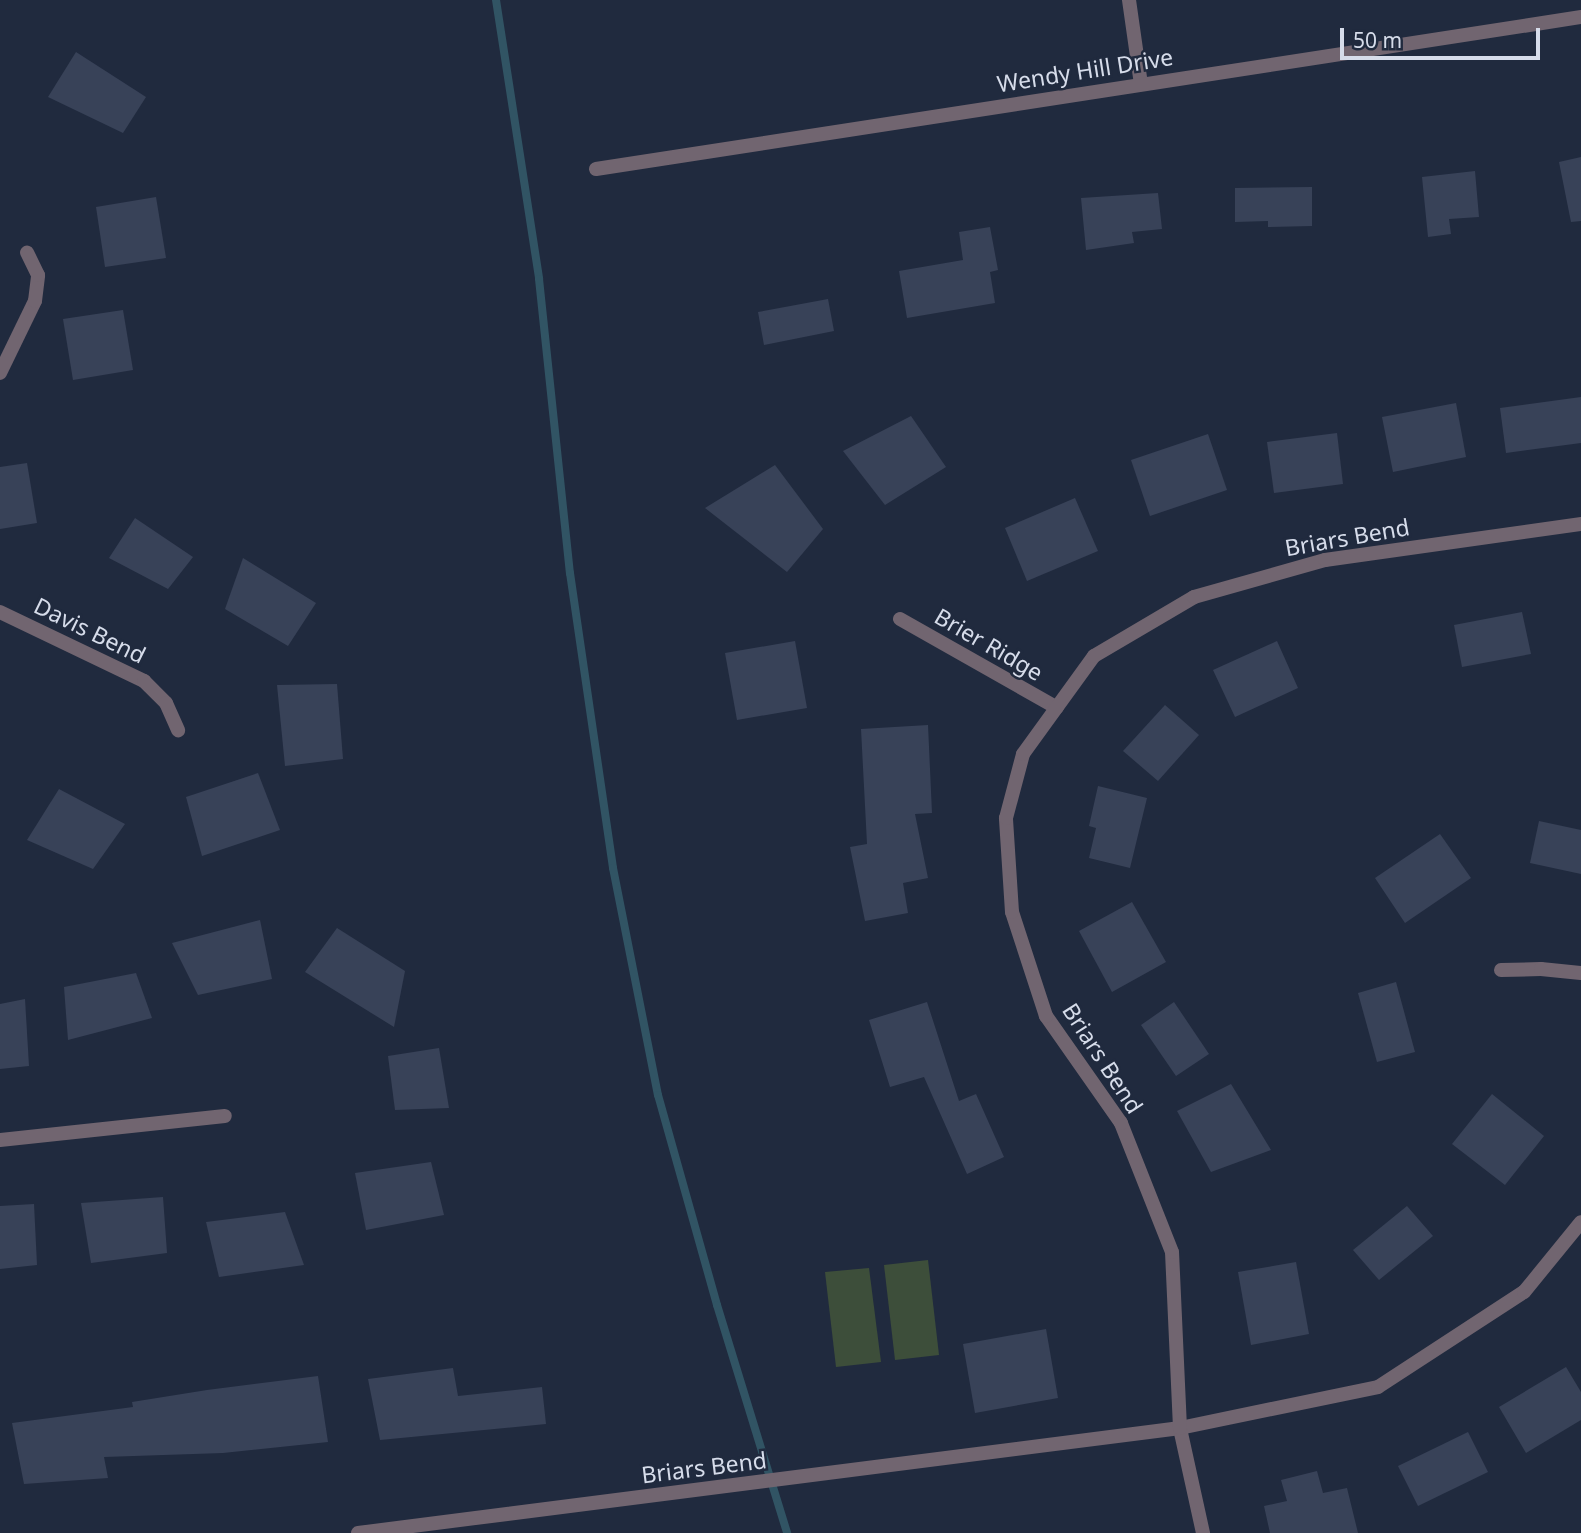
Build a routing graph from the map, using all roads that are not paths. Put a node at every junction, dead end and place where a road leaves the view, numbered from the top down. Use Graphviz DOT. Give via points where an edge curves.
graph roads {
  1 [pos="1129,0"];
  2 [pos="1581,17"];
  3 [pos="1142,84"];
  4 [pos="596,169"];
  5 [pos="27,252"];
  6 [pos="0,373"];
  7 [pos="1581,524"];
  8 [pos="0,612"];
  9 [pos="900,620"];
  10 [pos="1056,708"];
  11 [pos="178,730"];
  12 [pos="1501,970"];
  13 [pos="1581,973"];
  14 [pos="225,1116"];
  15 [pos="0,1140"];
  16 [pos="1581,1222"];
  17 [pos="1180,1428"];
  18 [pos="358,1533"];
  19 [pos="1203,1533"];
  1 -- 3 [label="street"];
  2 -- 3 [label="street, Wendy Hill Drive"];
  3 -- 4 [label="street, Wendy Hill Drive"];
  5 -- 6 [label="street" via="38,275 35,301"];
  7 -- 10 [label="street, Briars Bend" via="1325,560 1194,597 1094,656"];
  8 -- 11 [label="street, Davis Bend" via="144,681 166,703"];
  9 -- 10 [label="street, Brier Ridge"];
  10 -- 17 [label="street, Briars Bend" via="1023,754 1006,818 1012,912 1046,1017 1121,1123 1172,1252"];
  12 -- 13 [label="street"];
  14 -- 15 [label="street"];
  16 -- 17 [label="street, Briars Bend" via="1524,1292 1378,1387"];
  17 -- 18 [label="street, Briars Bend"];
  17 -- 19 [label="street"];
}
